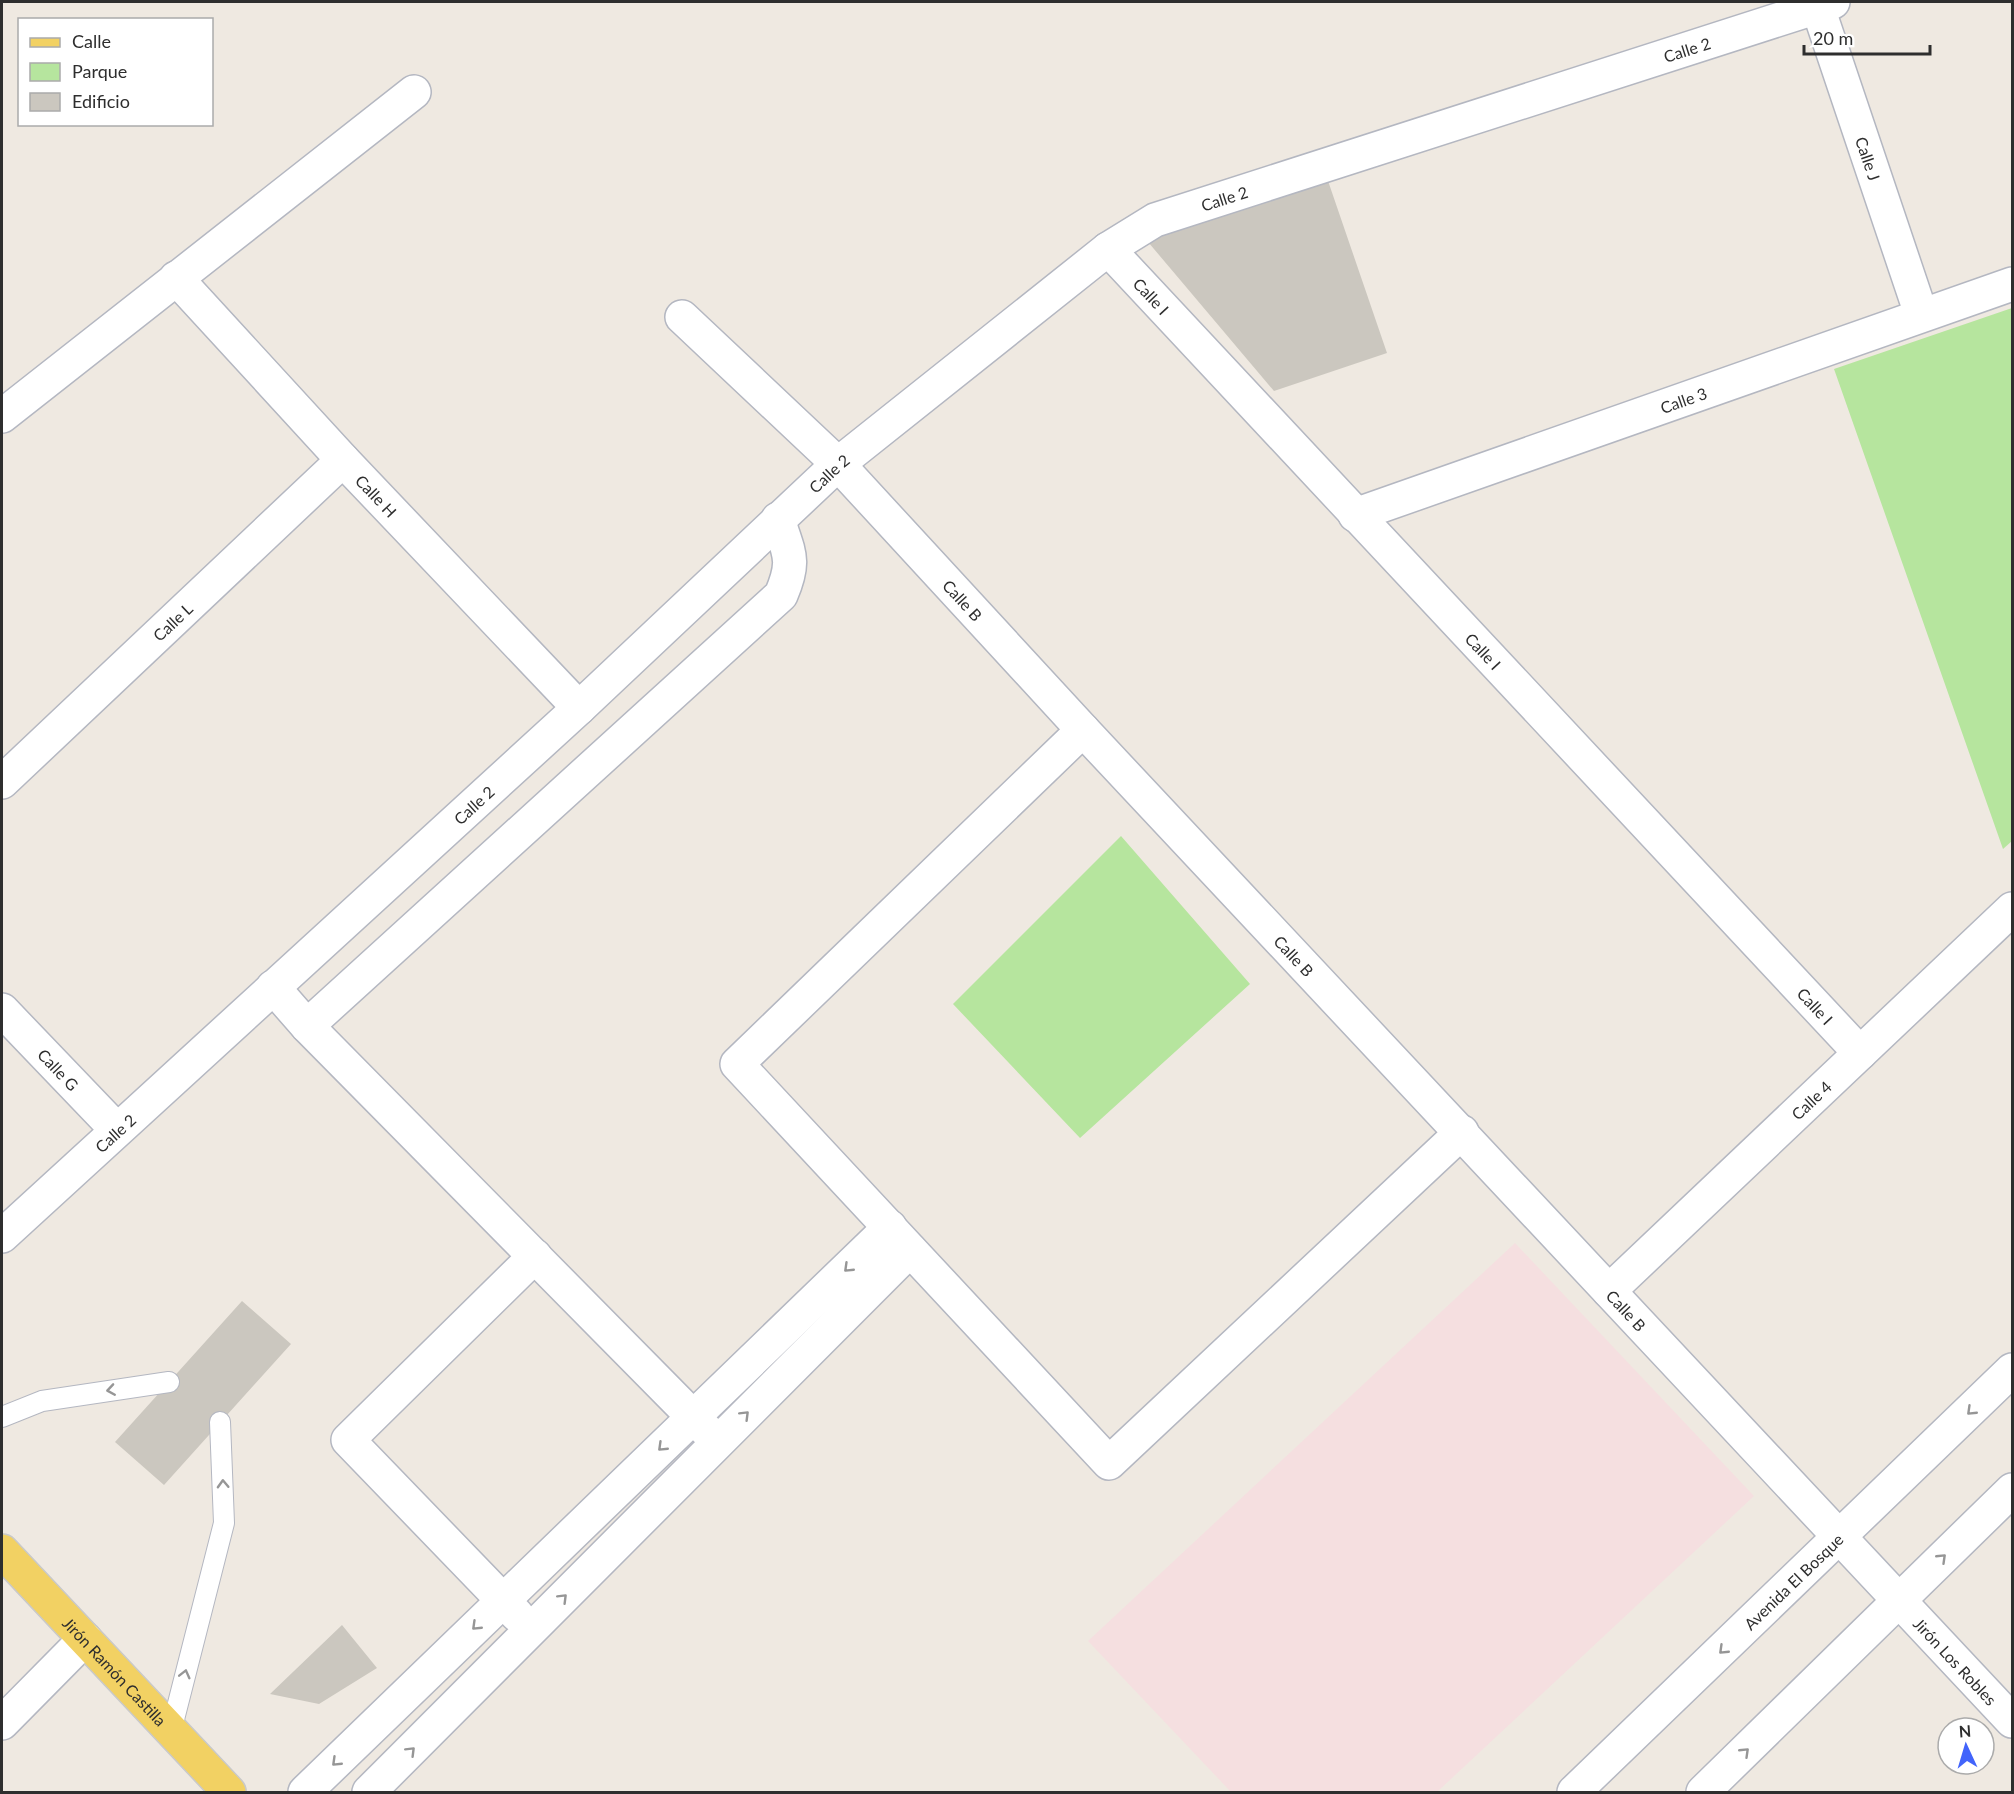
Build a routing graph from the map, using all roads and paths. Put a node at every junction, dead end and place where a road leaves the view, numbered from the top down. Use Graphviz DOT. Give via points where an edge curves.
graph roads {
  1 [pos="1822,3"];
  2 [pos="414,92"];
  3 [pos="1108,249"];
  4 [pos="177,278"];
  5 [pos="2013,284"];
  6 [pos="1921,314"];
  7 [pos="681,317"];
  8 [pos="2,416"];
  9 [pos="344,460"];
  10 [pos="838,464"];
  11 [pos="1355,515"];
  12 [pos="778,519"];
  13 [pos="579,708"];
  14 [pos="1083,730"];
  15 [pos="2,783"];
  16 [pos="2013,909"];
  17 [pos="273,987"];
  18 [pos="2,1010"];
  19 [pos="307,1026"];
  20 [pos="1860,1053"];
  21 [pos="117,1130"];
  22 [pos="1462,1132"];
  23 [pos="2,1236"];
  24 [pos="900,1239"];
  25 [pos="535,1256"];
  26 [pos="1609,1291"];
  27 [pos="2013,1370"];
  28 [pos="169,1382"];
  29 [pos="2,1417"];
  30 [pos="694,1417"];
  31 [pos="220,1422"];
  32 [pos="718,1442"];
  33 [pos="2013,1490"];
  34 [pos="1841,1537"];
  35 [pos="2,1551"];
  36 [pos="1900,1599"];
  37 [pos="503,1601"];
  38 [pos="531,1630"];
  39 [pos="85,1639"];
  40 [pos="2013,1721"];
  41 [pos="2,1723"];
  42 [pos="171,1731"];
  43 [pos="230,1792"];
  44 [pos="305,1792"];
  45 [pos="369,1792"];
  46 [pos="1574,1792"];
  47 [pos="1703,1792"];
  1 -- 3 [label="street, Calle 2" via="1155,220"];
  1 -- 6 [label="street, Calle J"];
  2 -- 4 [label="street"];
  3 -- 10 [label="street, Calle 2"];
  3 -- 11 [label="street, Calle I"];
  4 -- 8 [label="street"];
  4 -- 9 [label="street, Calle H"];
  5 -- 6 [label="street, Calle 3"];
  6 -- 11 [label="street, Calle 3"];
  7 -- 10 [label="street, Calle B"];
  9 -- 13 [label="street, Calle H"];
  9 -- 15 [label="street, Calle L"];
  10 -- 12 [label="street, Calle 2"];
  10 -- 14 [label="street, Calle B"];
  11 -- 20 [label="street, Calle I"];
  12 -- 13 [label="street, Calle 2"];
  12 -- 19 [label="street" via="791,571 781,595"];
  13 -- 17 [label="street, Calle 2"];
  14 -- 22 [label="street, Calle B"];
  14 -- 24 [label="street" via="737,1064"];
  16 -- 20 [label="street, Calle 4"];
  17 -- 19 [label="street"];
  17 -- 21 [label="street, Calle 2"];
  18 -- 21 [label="street, Calle G"];
  19 -- 25 [label="street"];
  20 -- 26 [label="street, Calle 4"];
  21 -- 23 [label="street, Calle 2"];
  22 -- 24 [label="street" via="1109,1463"];
  22 -- 26 [label="street, Calle B"];
  24 -- 30 [label="street, one-way"];
  32 -- 24 [label="street, one-way"];
  25 -- 30 [label="street"];
  25 -- 37 [label="street" via="348,1440"];
  26 -- 34 [label="street, Calle B"];
  27 -- 34 [label="street, Avenida El Bosque, one-way"];
  28 -- 29 [label="lane, one-way" via="42,1401"];
  30 -- 32 [label="street"];
  30 -- 37 [label="street, one-way"];
  42 -- 31 [label="lane, one-way" via="224,1522"];
  38 -- 32 [label="street, one-way"];
  36 -- 33 [label="street, one-way"];
  34 -- 36 [label="street, Calle B"];
  34 -- 46 [label="street, Avenida El Bosque, one-way"];
  35 -- 39 [label="main road, Jirón Ramón Castilla"];
  36 -- 40 [label="street, Jirón Los Robles"];
  47 -- 36 [label="street, one-way"];
  37 -- 38 [label="street"];
  37 -- 44 [label="street, one-way"];
  45 -- 38 [label="street, one-way"];
  39 -- 41 [label="street"];
  39 -- 42 [label="main road, Jirón Ramón Castilla"];
  42 -- 43 [label="main road, Jirón Ramón Castilla"];
}
